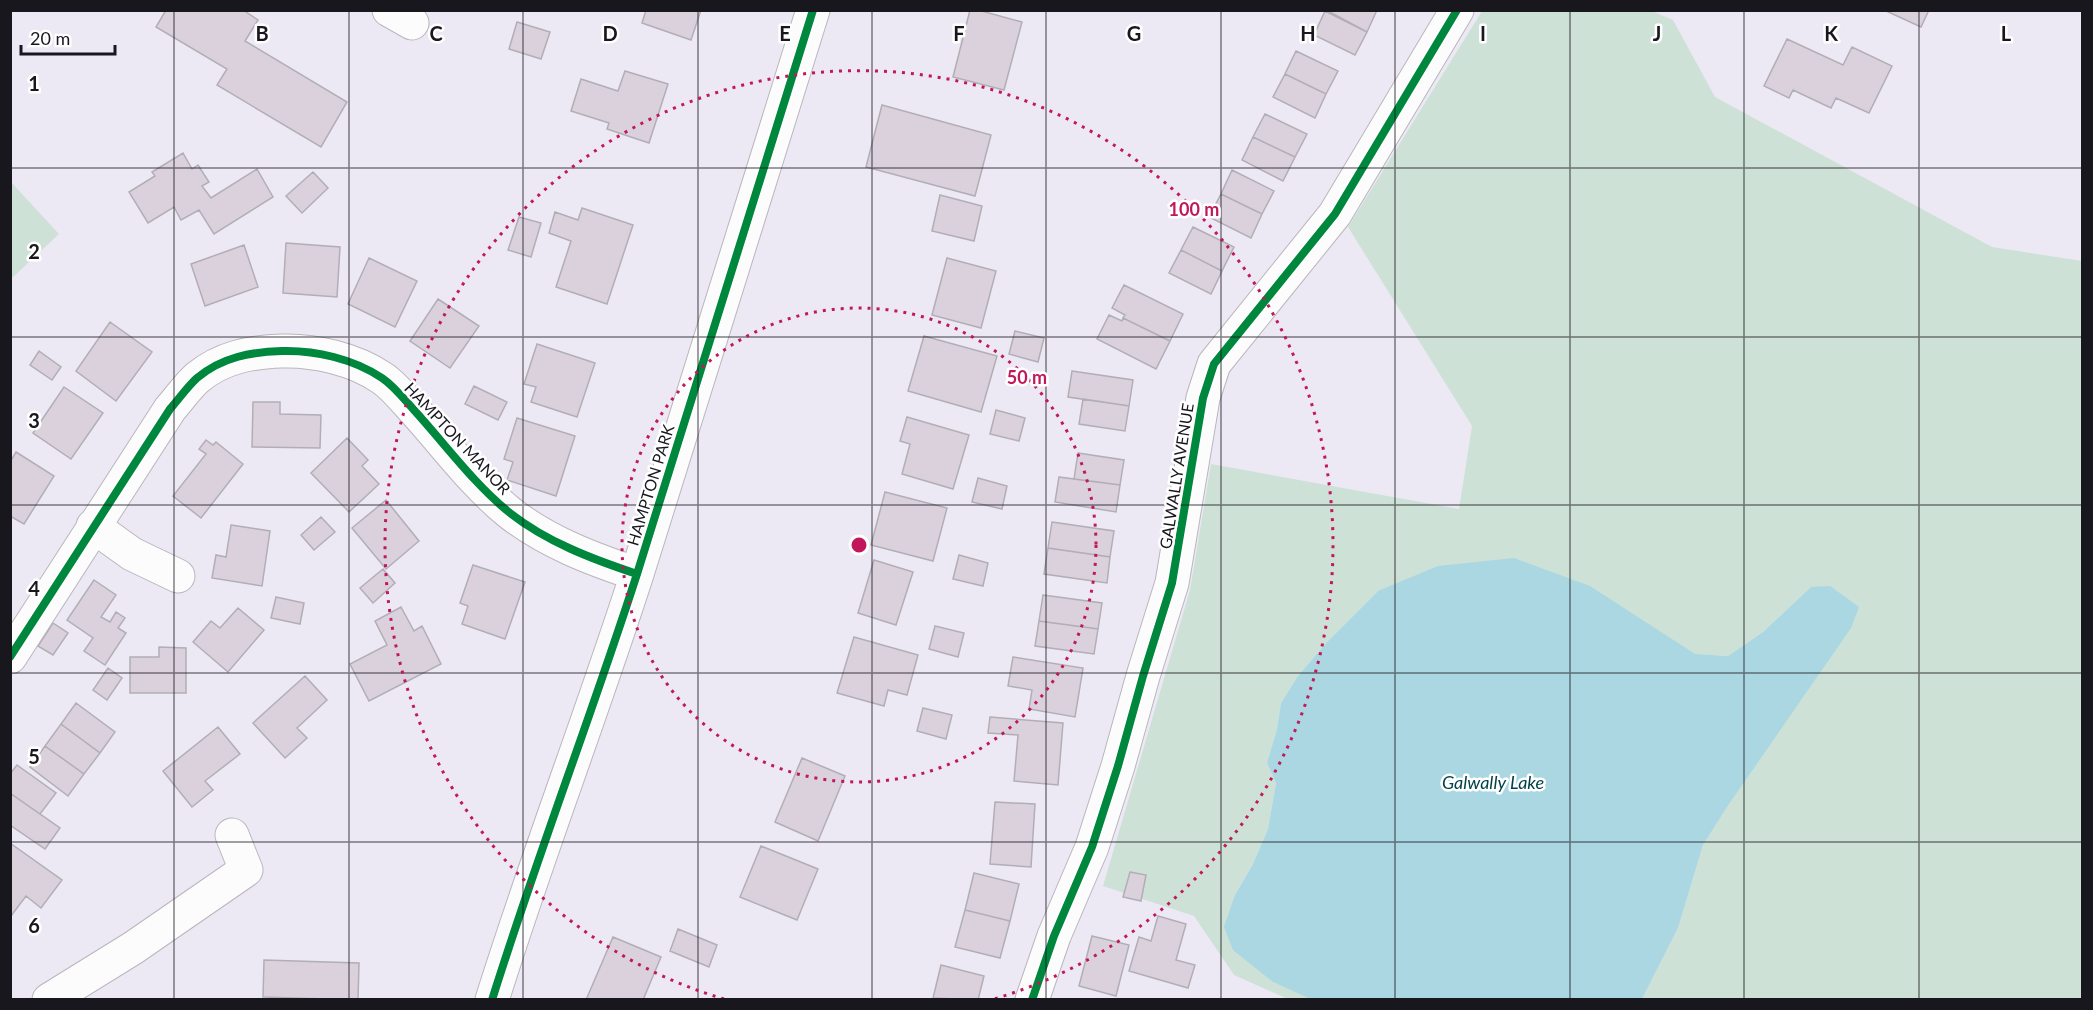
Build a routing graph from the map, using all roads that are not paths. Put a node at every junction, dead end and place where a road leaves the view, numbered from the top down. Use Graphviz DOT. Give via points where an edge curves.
graph roads {
  1 [pos="813,10"];
  2 [pos="1457,10"];
  3 [pos="93,526"];
  4 [pos="637,574"];
  5 [pos="178,576"];
  6 [pos="10,657"];
  7 [pos="232,835"];
  8 [pos="49,999"];
  9 [pos="492,999"];
  10 [pos="1032,999"];
  1 -- 4 [label="street, HAMPTON PARK"];
  2 -- 10 [label="street, GALWALLY AVENUE" via="1335,214 1214,364 1203,398 1172,583 1092,847"];
  3 -- 4 [label="street, HAMPTON MANOR" via="170,409 197,378 228,359 256,352 294,350 361,366 384,379 510,512 575,551"];
  3 -- 5 [label="street" via="132,554"];
  3 -- 6 [label="street, HAMPTON MANOR"];
  4 -- 9 [label="street, HAMPTON PARK"];
  7 -- 8 [label="street" via="246,870 133,948"];
}
